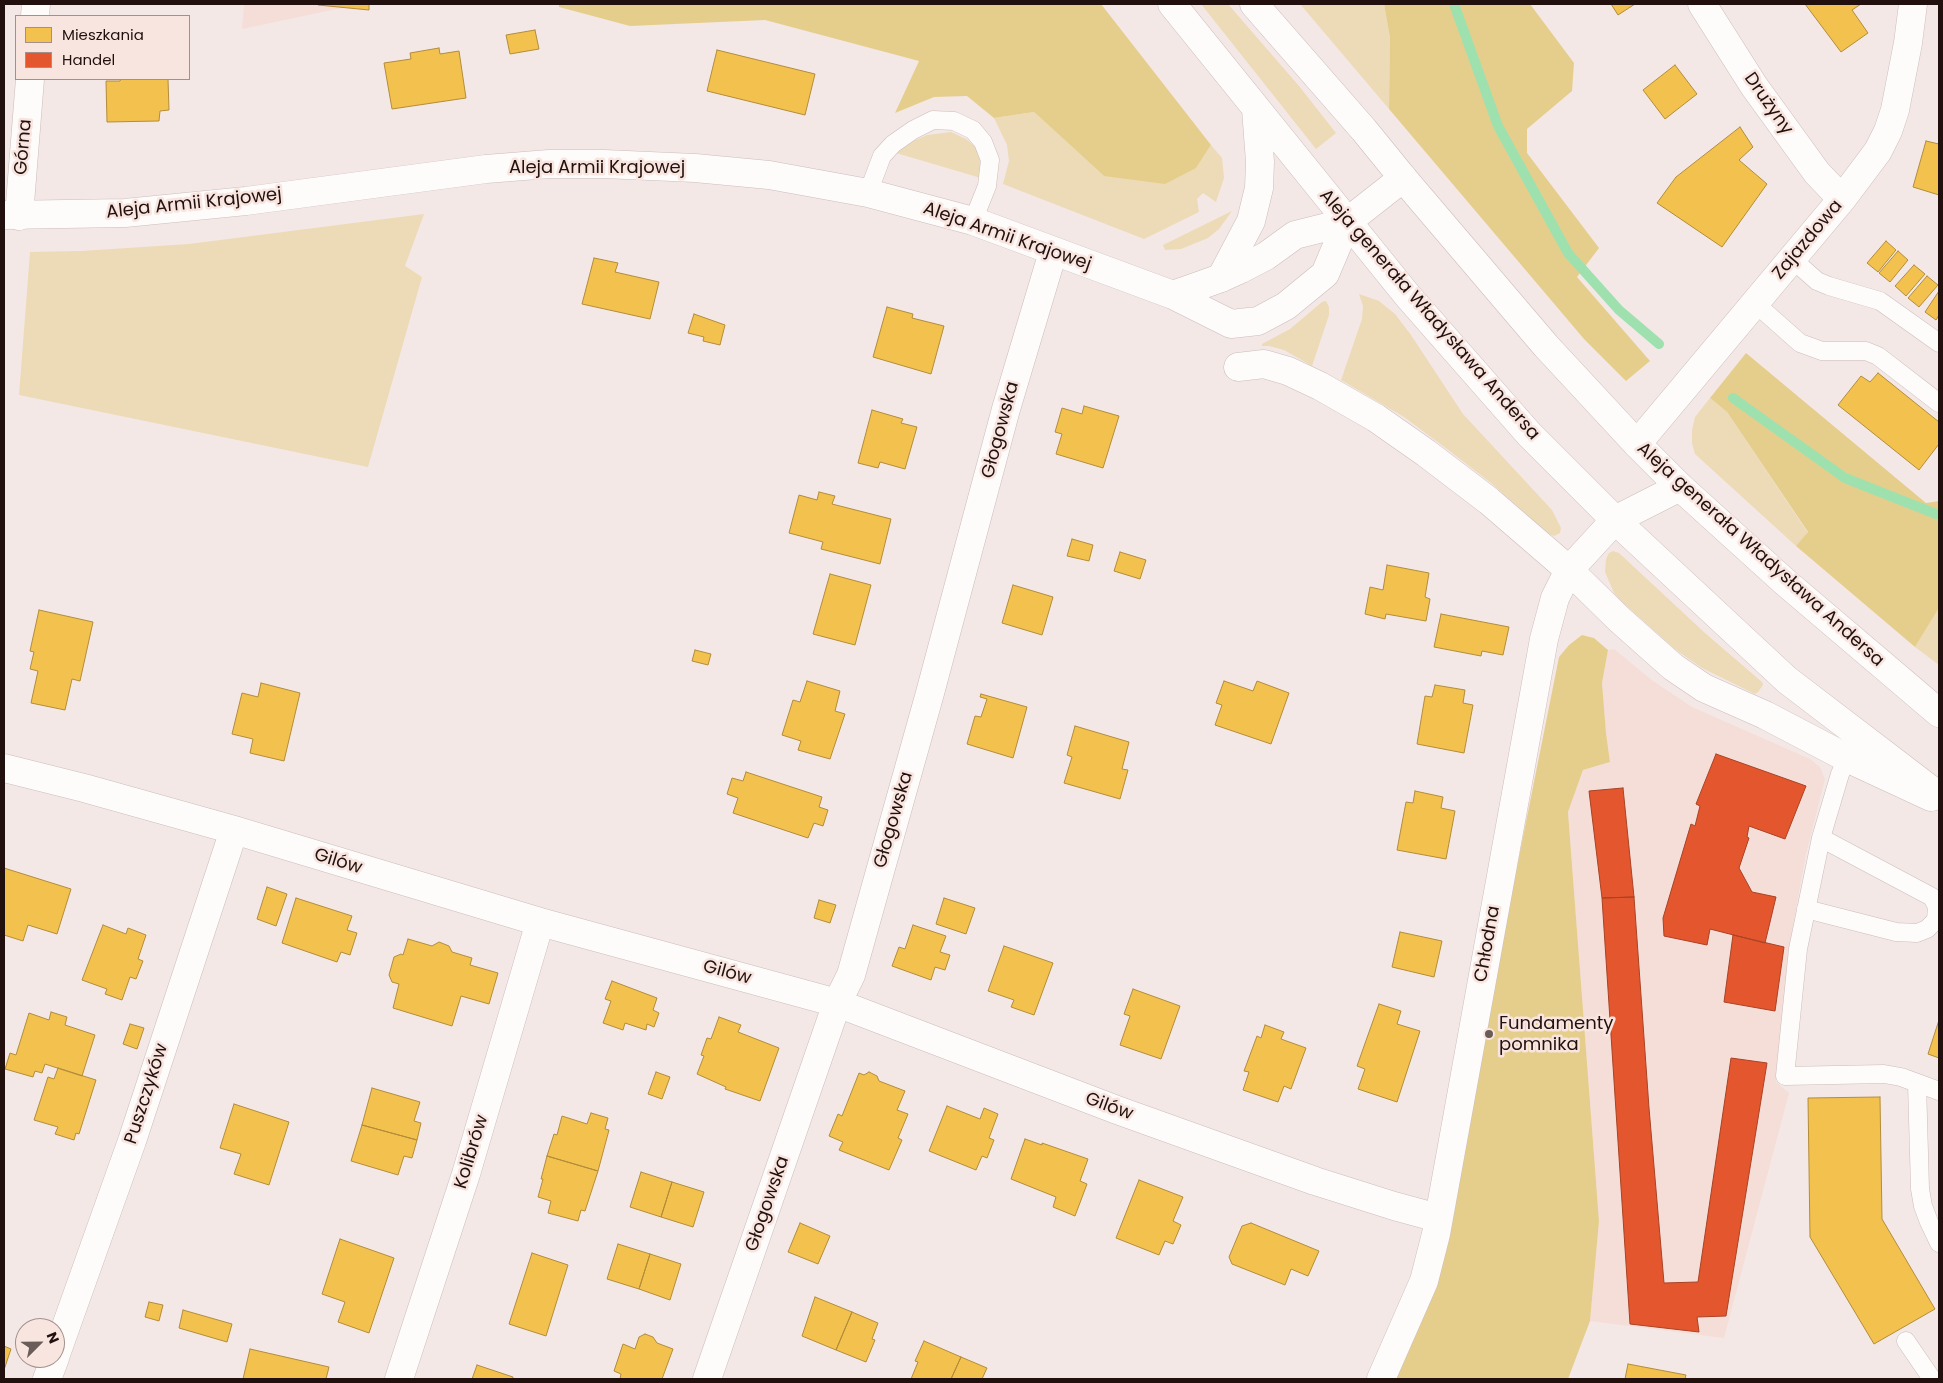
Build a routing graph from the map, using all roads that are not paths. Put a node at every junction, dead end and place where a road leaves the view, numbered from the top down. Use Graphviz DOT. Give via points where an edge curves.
graph roads {
  1 [pos="1172,4"];
  2 [pos="1254,4"];
  3 [pos="1702,4"];
  4 [pos="1913,4"];
  5 [pos="30,80"];
  6 [pos="1256,109"];
  7 [pos="1403,178"];
  8 [pos="868,193"];
  9 [pos="1842,199"];
  10 [pos="11,215"];
  11 [pos="973,222"];
  12 [pos="1347,222"];
  13 [pos="1053,252"];
  14 [pos="1792,259"];
  15 [pos="1221,278"];
  16 [pos="1173,295"];
  17 [pos="1756,304"];
  18 [pos="1939,343"];
  19 [pos="1238,367"];
  20 [pos="1939,403"];
  21 [pos="1637,444"];
  22 [pos="1680,487"];
  23 [pos="1615,520"];
  24 [pos="1570,570"];
  25 [pos="1939,713"];
  26 [pos="1847,758"];
  27 [pos="4,768"];
  28 [pos="1939,796"];
  29 [pos="1939,801"];
  30 [pos="234,830"];
  31 [pos="1821,838"];
  32 [pos="1806,908"];
  33 [pos="540,922"];
  34 [pos="837,1003"];
  35 [pos="1917,1083"];
  36 [pos="1939,1091"];
  37 [pos="1438,1218"];
  38 [pos="1939,1243"];
  39 [pos="65,1329"];
  40 [pos="1906,1341"];
  41 [pos="399,1379"];
  42 [pos="707,1379"];
  43 [pos="1381,1379"];
  44 [pos="1932,1379"];
  1 -- 6 [label="street, Aleja generała Władysława Andersa"];
  2 -- 7 [label="street, Aleja generała Władysława Andersa"];
  3 -- 9 [label="street, Drużyny" via="1754,86 1817,173"];
  4 -- 9 [label="street, Zajazdowa" via="1908,43 1888,131 1867,168"];
  5 -- 10 [label="street, Górna"];
  6 -- 12 [label="street, Aleja generała Władysława Andersa"];
  6 -- 15 [label="street" via="1259,188 1251,221"];
  7 -- 12 [label="street, Aleja Armii Krajowej"];
  7 -- 21 [label="street, Aleja generała Władysława Andersa" via="1546,346"];
  8 -- 10 [label="street, Aleja Armii Krajowej" via="769,175 695,168 549,164 144,211"];
  8 -- 11 [label="street, Aleja Armii Krajowej"];
  8 -- 11 [label="lane" via="882,156 892,144 934,120 954,121 973,130 983,142 990,160 987,186"];
  9 -- 14 [label="street, Zajazdowa"];
  11 -- 13 [label="street, Aleja Armii Krajowej"];
  12 -- 15 [label="street, Aleja Armii Krajowej" via="1295,235 1266,256"];
  12 -- 16 [label="street, Aleja Armii Krajowej" via="1325,274 1286,306 1258,321 1231,324"];
  12 -- 23 [label="street, Aleja generała Władysława Andersa" via="1529,434"];
  13 -- 16 [label="street, Aleja Armii Krajowej"];
  13 -- 34 [label="street, Głogowska" via="1006,409 851,974"];
  14 -- 17 [label="street, Zajazdowa"];
  14 -- 18 [label="lane" via="1817,281 1880,301"];
  15 -- 16 [label="street, Aleja Armii Krajowej"];
  17 -- 20 [label="lane" via="1800,343 1822,351 1866,351 1878,356"];
  17 -- 21 [label="street, Zajazdowa"];
  19 -- 24 [label="street" via="1264,364 1288,371 1376,418 1489,501"];
  21 -- 22 [label="street, Aleja generała Władysława Andersa"];
  22 -- 23 [label="street"];
  22 -- 25 [label="street, Aleja generała Władysława Andersa" via="1785,582"];
  23 -- 24 [label="street, Chłodna"];
  23 -- 28 [label="street, Aleja generała Władysława Andersa" via="1787,680"];
  24 -- 26 [label="street" via="1673,667 1704,688 1765,715"];
  24 -- 37 [label="street, Chłodna" via="1555,598 1544,639"];
  26 -- 29 [label="street"];
  26 -- 31 [label="lane"];
  27 -- 30 [label="street, Gilów"];
  30 -- 33 [label="street, Gilów"];
  30 -- 39 [label="street, Puszczyków" via="132,1141"];
  31 -- 32 [label="lane"];
  31 -- 32 [label="lane" via="1932,897 1937,906 1936,920 1917,933 1896,932"];
  32 -- 35 [label="lane" via="1798,949 1785,1076 1884,1074"];
  33 -- 34 [label="street, Gilów"];
  33 -- 41 [label="street, Kolibrów" via="466,1174"];
  34 -- 37 [label="street, Gilów" via="1315,1181"];
  34 -- 42 [label="street, Głogowska"];
  35 -- 36 [label="lane"];
  35 -- 38 [label="lane" via="1920,1189 1928,1222"];
  37 -- 43 [label="street, Chłodna" via="1424,1281"];
  40 -- 44 [label="lane"];
}
